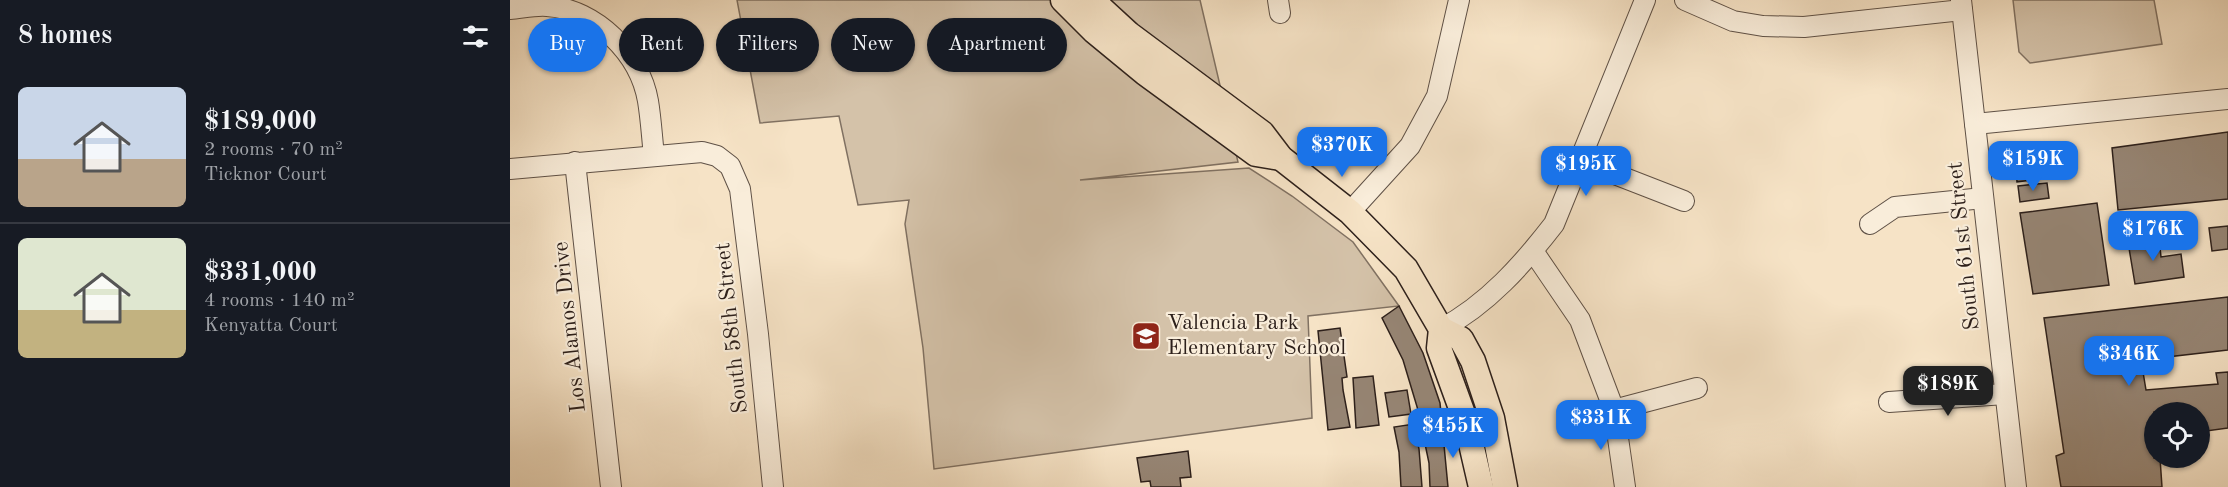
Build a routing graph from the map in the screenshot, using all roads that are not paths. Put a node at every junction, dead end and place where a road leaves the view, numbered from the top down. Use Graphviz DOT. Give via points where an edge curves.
graph roads {
  1 [pos="1063,0"];
  2 [pos="1092,0"];
  3 [pos="1459,0"];
  4 [pos="1645,0"];
  5 [pos="1685,0"];
  6 [pos="1962,5"];
  7 [pos="510,9"];
  8 [pos="2228,99"];
  9 [pos="1975,124"];
  10 [pos="654,156"];
  11 [pos="1281,158"];
  12 [pos="1581,161"];
  13 [pos="575,162"];
  14 [pos="510,169"];
  15 [pos="1983,198"];
  16 [pos="1684,201"];
  17 [pos="1350,212"];
  18 [pos="1869,224"];
  19 [pos="1533,251"];
  20 [pos="1441,329"];
  21 [pos="1697,388"];
  22 [pos="2005,394"];
  23 [pos="1889,402"];
  24 [pos="1614,410"];
  25 [pos="611,487"];
  26 [pos="773,487"];
  27 [pos="1481,487"];
  28 [pos="1505,487"];
  29 [pos="1625,487"];
  30 [pos="2016,487"];
  1 -- 11 [label="main road" via="1145,73 1256,154"];
  2 -- 11 [label="main road" via="1129,34 1262,134"];
  3 -- 17 [label="street" via="1437,96 1410,146"];
  4 -- 12 [label="street"];
  5 -- 6 [label="street" via="1733,21 1804,27"];
  6 -- 9 [label="street, South 61st Street"];
  7 -- 10 [label="street" via="561,9 588,20 612,37 631,59 644,86"];
  8 -- 9 [label="street"];
  9 -- 15 [label="street, South 61st Street"];
  10 -- 13 [label="street"];
  10 -- 26 [label="street, South 58th Street" via="702,152 717,156 730,166 740,189"];
  11 -- 17 [label="main road"];
  12 -- 16 [label="street"];
  12 -- 19 [label="street" via="1554,224"];
  13 -- 14 [label="street"];
  13 -- 25 [label="street, Los Alamos Drive"];
  15 -- 18 [label="street" via="1895,207"];
  15 -- 22 [label="street, South 61st Street"];
  17 -- 20 [label="main road" via="1406,270"];
  19 -- 20 [label="street" via="1465,317"];
  19 -- 24 [label="street" via="1580,320"];
  20 -- 27 [label="main road" via="1440,348 1466,422"];
  20 -- 28 [label="main road" via="1461,339 1473,361 1492,418"];
  21 -- 24 [label="street"];
  22 -- 23 [label="street"];
  22 -- 30 [label="street, South 61st Street"];
  24 -- 29 [label="street"];
}
